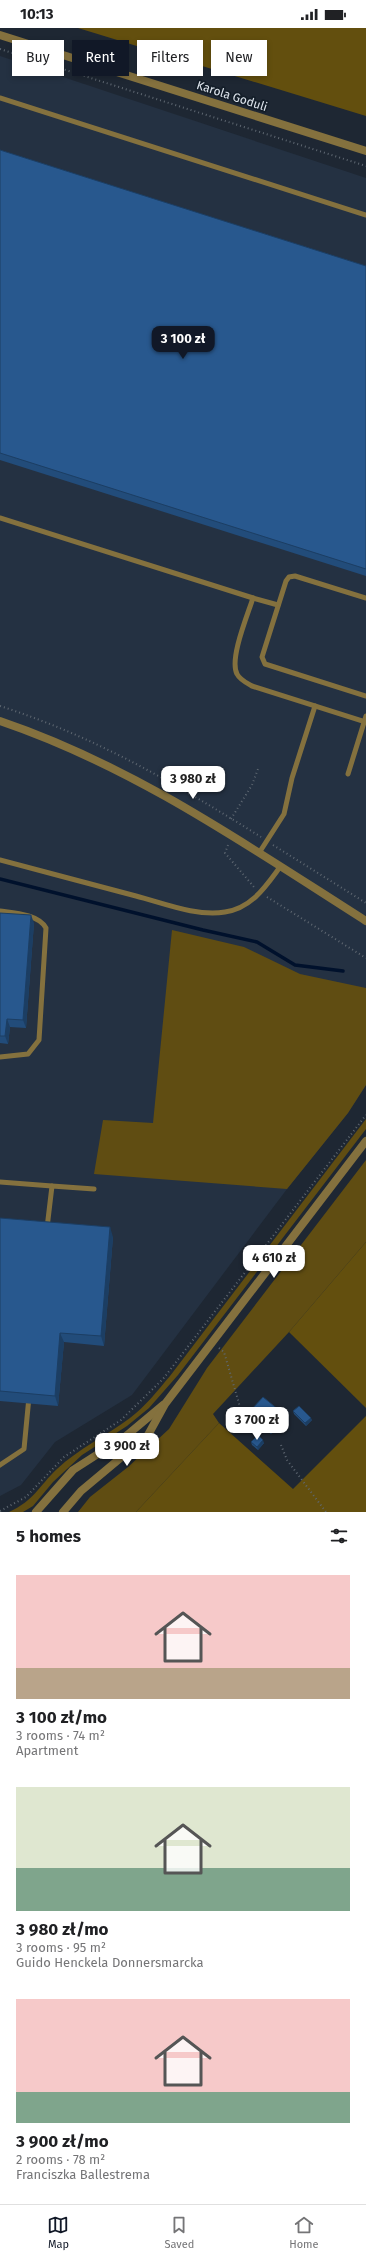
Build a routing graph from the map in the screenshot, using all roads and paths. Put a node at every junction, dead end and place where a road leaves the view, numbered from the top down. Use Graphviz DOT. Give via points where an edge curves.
graph roads {
  1 [pos="0,35"];
  2 [pos="0,49"];
  3 [pos="0,98"];
  4 [pos="366,151"];
  5 [pos="366,166"];
  6 [pos="366,215"];
  7 [pos="0,518"];
  8 [pos="253,598"];
  9 [pos="366,598"];
  10 [pos="278,605"];
  11 [pos="366,696"];
  12 [pos="315,706"];
  13 [pos="366,716"];
  14 [pos="0,721"];
  15 [pos="365,722"];
  16 [pos="258,769"];
  17 [pos="348,774"];
  18 [pos="231,819"];
  19 [pos="225,850"];
  20 [pos="259,853"];
  21 [pos="0,860"];
  22 [pos="280,867"];
  23 [pos="257,889"];
  24 [pos="266,896"];
  25 [pos="0,911"];
  26 [pos="366,921"];
  27 [pos="366,958"];
  28 [pos="0,1057"];
  29 [pos="366,1114"];
  30 [pos="366,1141"];
  31 [pos="0,1182"];
  32 [pos="52,1186"];
  33 [pos="94,1189"];
  34 [pos="47,1233"];
  35 [pos="213,1341"];
  36 [pos="30,1387"];
  37 [pos="165,1404"];
  38 [pos="240,1407"];
  39 [pos="281,1445"];
  40 [pos="0,1465"];
  41 [pos="0,1511"];
  42 [pos="36,1512"];
  43 [pos="64,1512"];
  44 [pos="326,1512"];
  1 -- 4 [label="street, Karola Goduli"];
  2 -- 5 [label="path"];
  3 -- 6 [label="lane"];
  7 -- 8 [label="lane"];
  8 -- 10 [label="lane"];
  8 -- 12 [label="lane" via="236,653 237,674 252,686"];
  9 -- 10 [label="lane" via="295,576 286,581"];
  10 -- 11 [label="lane" via="262,657 265,664"];
  12 -- 15 [label="lane"];
  12 -- 20 [label="lane" via="292,778 284,814"];
  13 -- 15 [label="lane"];
  14 -- 20 [label="street" via="112,767 170,798"];
  15 -- 17 [label="lane"];
  16 -- 18 [label="path" via="252,785"];
  19 -- 23 [label="path"];
  20 -- 22 [label="street"];
  21 -- 22 [label="lane" via="171,905 208,912 226,912 252,900"];
  22 -- 26 [label="street"];
  24 -- 27 [label="path"];
  25 -- 28 [label="lane" via="22,914 43,922 46,928 39,1040 28,1054"];
  29 -- 41 [label="path" via="163,1379 121,1420 64,1457 26,1497"];
  30 -- 35 [label="street"];
  31 -- 32 [label="lane"];
  32 -- 33 [label="lane"];
  32 -- 34 [label="lane"];
  35 -- 37 [label="street"];
  35 -- 38 [label="path" via="224,1352"];
  36 -- 40 [label="lane" via="24,1449"];
  37 -- 42 [label="street" via="126,1436 73,1470"];
  37 -- 43 [label="street" via="148,1435 81,1491"];
  39 -- 44 [label="path" via="287,1460"];
}
